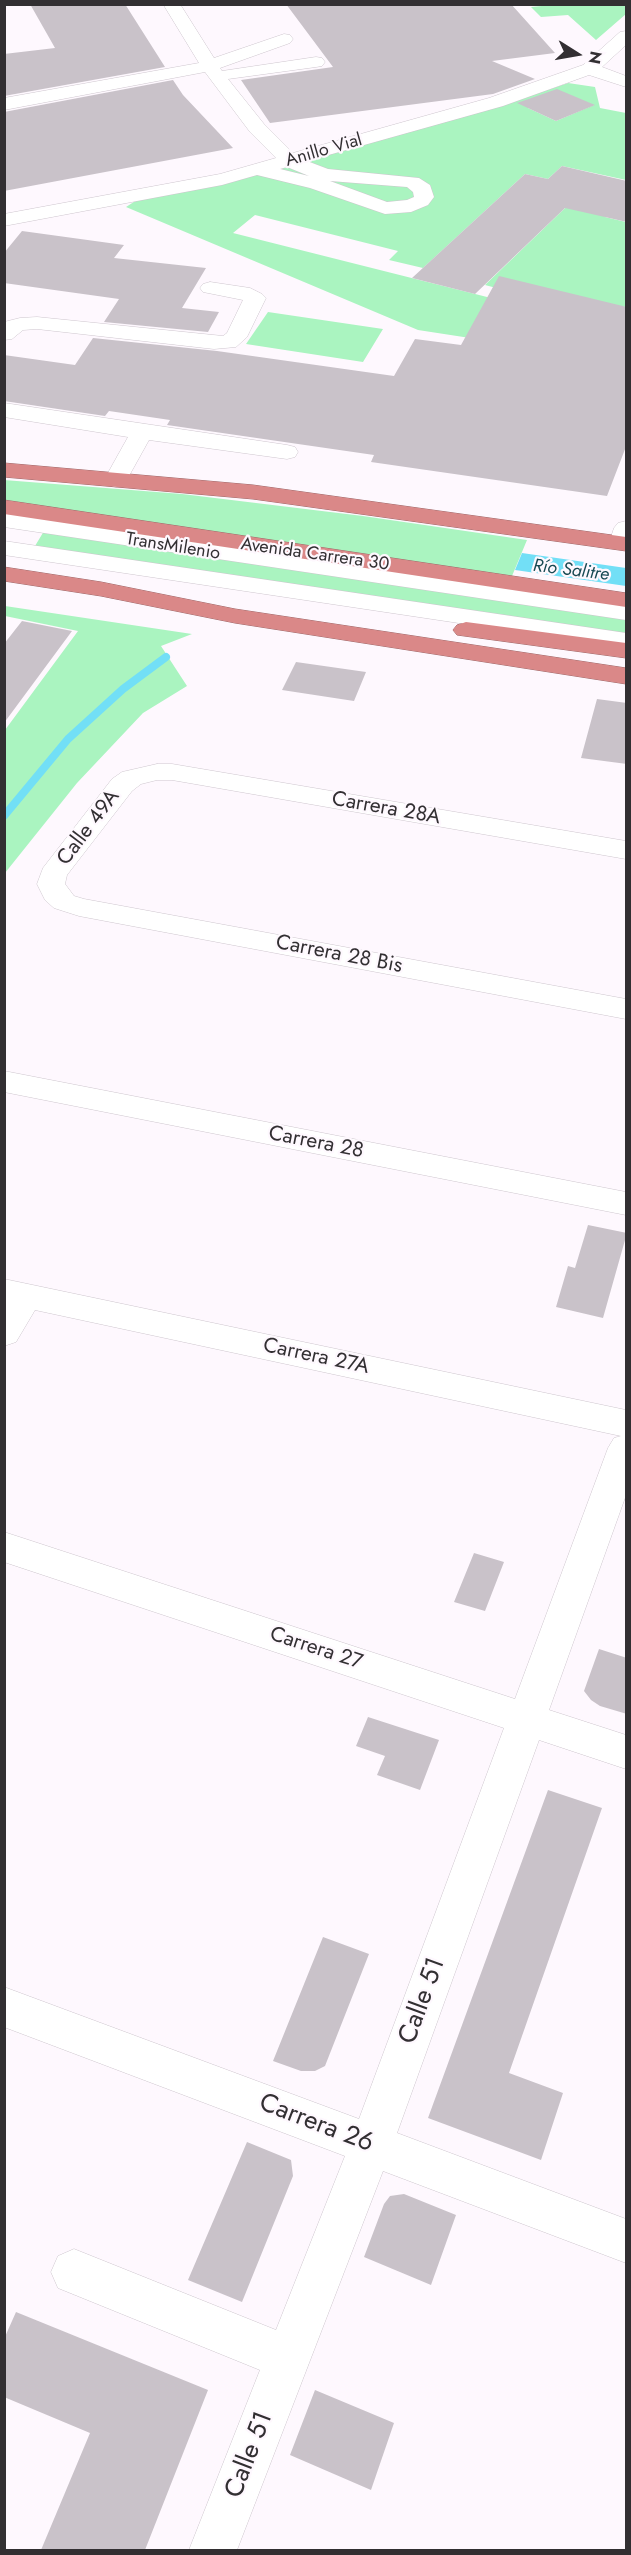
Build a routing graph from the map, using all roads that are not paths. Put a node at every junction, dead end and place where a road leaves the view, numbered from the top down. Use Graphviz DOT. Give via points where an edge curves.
graph roads {
  1 [pos="171,4"];
  2 [pos="627,36"];
  3 [pos="284,39"];
  4 [pos="618,52"];
  5 [pos="316,62"];
  6 [pos="589,69"];
  7 [pos="213,71"];
  8 [pos="627,82"];
  9 [pos="614,97"];
  10 [pos="4,104"];
  11 [pos="290,161"];
  12 [pos="257,170"];
  13 [pos="4,220"];
  14 [pos="210,288"];
  15 [pos="4,334"];
  16 [pos="4,410"];
  17 [pos="142,432"];
  18 [pos="287,452"];
  19 [pos="4,470"];
  20 [pos="116,480"];
  21 [pos="4,507"];
  22 [pos="4,520"];
  23 [pos="625,539"];
  24 [pos="4,548"];
  25 [pos="4,574"];
  26 [pos="101,589"];
  27 [pos="627,600"];
  28 [pos="627,613"];
  29 [pos="627,641"];
  30 [pos="627,651"];
  31 [pos="627,676"];
  32 [pos="145,774"];
  33 [pos="627,850"];
  34 [pos="55,894"];
  35 [pos="627,1009"];
  36 [pos="4,1081"];
  37 [pos="627,1204"];
  38 [pos="16,1294"];
  39 [pos="4,1333"];
  40 [pos="627,1423"];
  41 [pos="627,1448"];
  42 [pos="4,1547"];
  43 [pos="527,1718"];
  44 [pos="627,1752"];
  45 [pos="4,2007"];
  46 [pos="371,2145"];
  47 [pos="627,2241"];
  48 [pos="74,2272"];
  49 [pos="288,2358"];
  50 [pos="213,2550"];
  1 -- 7 [label="street"];
  2 -- 4 [label="street, Anillo Vial"];
  3 -- 7 [label="street"];
  4 -- 6 [label="street, Anillo Vial"];
  5 -- 7 [label="street"];
  6 -- 8 [label="street"];
  6 -- 11 [label="street, Anillo Vial" via="496,102"];
  7 -- 10 [label="street"];
  7 -- 11 [label="street" via="257,128"];
  8 -- 9 [label="street"];
  11 -- 12 [label="street, Anillo Vial"];
  11 -- 12 [label="street" via="325,175 412,182 423,189 424,196 411,206 385,208 316,183"];
  12 -- 13 [label="street, Anillo Vial"];
  14 -- 15 [label="street" via="249,293 255,298 236,337 228,342 37,323 20,324"];
  16 -- 17 [label="street"];
  17 -- 18 [label="street"];
  17 -- 20 [label="street"];
  19 -- 20 [label="highway"];
  20 -- 23 [label="highway" via="253,492"];
  21 -- 27 [label="highway, Avenida Carrera 30"];
  22 -- 28 [label="street, TransMilenio"];
  24 -- 29 [label="street, TransMilenio"];
  25 -- 26 [label="highway"];
  26 -- 30 [label="highway" via="237,600"];
  26 -- 31 [label="highway" via="235,616"];
  32 -- 33 [label="street, Carrera 28A" via="172,772"];
  32 -- 34 [label="street, Calle 49A" via="122,785 53,874"];
  34 -- 35 [label="street, Carrera 28 Bis" via="79,907"];
  36 -- 37 [label="street, Carrera 28"];
  38 -- 39 [label="street"];
  38 -- 40 [label="street, Carrera 27A"];
  41 -- 43 [label="street, Calle 51"];
  42 -- 43 [label="street, Carrera 27"];
  43 -- 44 [label="street, Carrera 27"];
  43 -- 46 [label="street, Calle 51"];
  45 -- 46 [label="street, Carrera 26"];
  46 -- 47 [label="street, Carrera 26"];
  46 -- 49 [label="street, Calle 51"];
  48 -- 49 [label="street"];
  49 -- 50 [label="street, Calle 51"];
}
